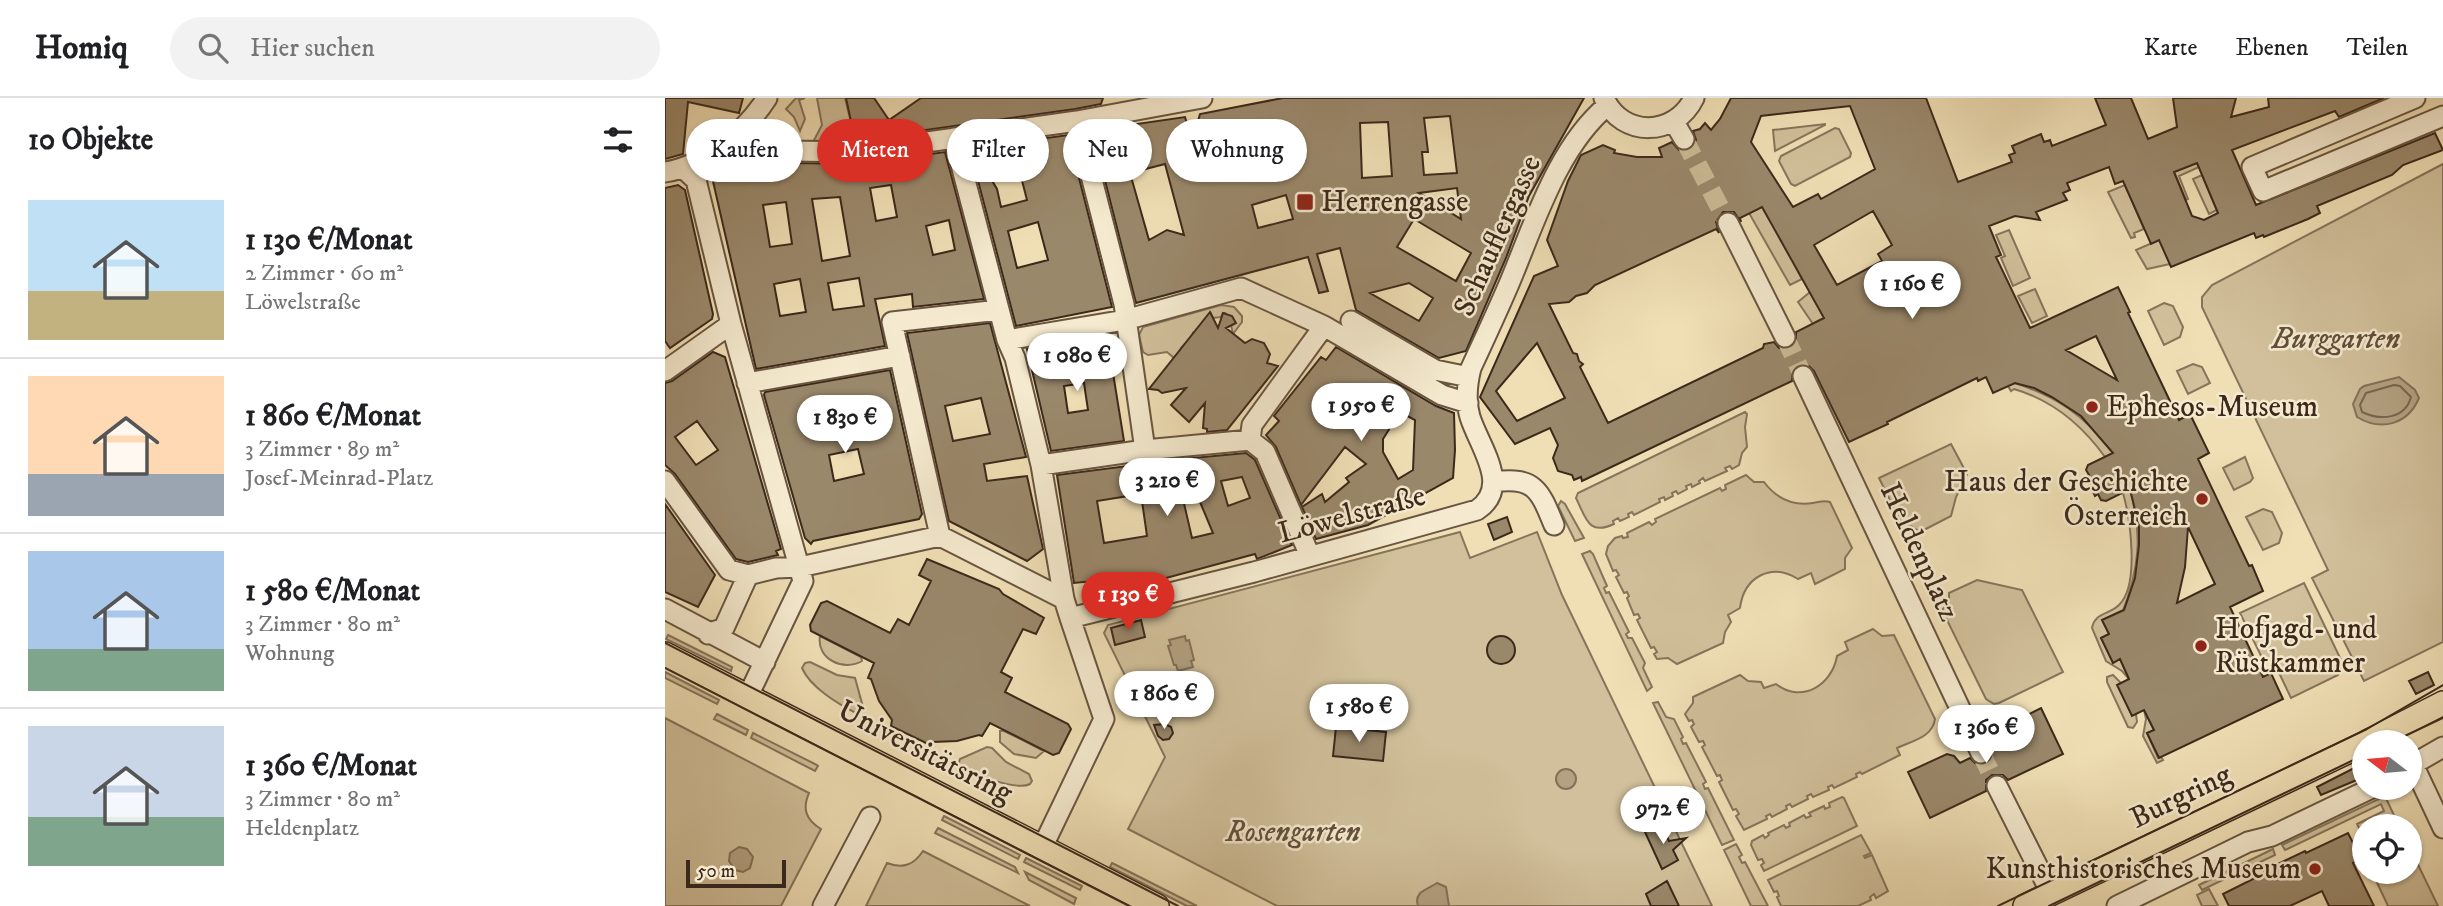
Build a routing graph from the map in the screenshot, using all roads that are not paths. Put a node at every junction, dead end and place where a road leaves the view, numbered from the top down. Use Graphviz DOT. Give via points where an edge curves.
graph roads {
  1 [pos="767,98"];
  2 [pos="1694,98"];
  3 [pos="2415,98"];
  4 [pos="1192,99"];
  5 [pos="1606,102"];
  6 [pos="1134,104"];
  7 [pos="2443,116"];
  8 [pos="752,119"];
  9 [pos="1084,119"];
  10 [pos="1674,122"];
  11 [pos="947,139"];
  12 [pos="1684,139"];
  13 [pos="803,151"];
  14 [pos="682,174"];
  15 [pos="966,182"];
  16 [pos="1092,182"];
  17 [pos="1728,223"];
  18 [pos="999,310"];
  19 [pos="1125,320"];
  20 [pos="731,324"];
  21 [pos="1324,326"];
  22 [pos="1785,337"];
  23 [pos="1007,340"];
  24 [pos="665,354"];
  25 [pos="686,356"];
  26 [pos="900,356"];
  27 [pos="665,371"];
  28 [pos="1803,376"];
  29 [pos="1430,377"];
  30 [pos="1469,377"];
  31 [pos="747,383"];
  32 [pos="1468,403"];
  33 [pos="1257,446"];
  34 [pos="1145,450"];
  35 [pos="1041,465"];
  36 [pos="665,481"];
  37 [pos="1494,482"];
  38 [pos="1554,525"];
  39 [pos="940,536"];
  40 [pos="1310,556"];
  41 [pos="800,567"];
  42 [pos="748,575"];
  43 [pos="1064,599"];
  44 [pos="665,609"];
  45 [pos="1070,618"];
  46 [pos="708,634"];
  47 [pos="665,654"];
  48 [pos="765,663"];
  49 [pos="748,696"];
  50 [pos="2443,703"];
  51 [pos="2406,730"];
  52 [pos="2443,747"];
  53 [pos="2352,750"];
  54 [pos="1981,752"];
  55 [pos="2422,758"];
  56 [pos="2422,785"];
  57 [pos="1997,786"];
  58 [pos="2352,798"];
  59 [pos="870,817"];
  60 [pos="2443,828"];
  61 [pos="1042,848"];
  62 [pos="2051,894"];
  63 [pos="823,906"];
  64 [pos="1157,906"];
  65 [pos="2025,906"];
  66 [pos="2117,906"];
  1 -- 8 [label="street"];
  2 -- 10 [label="street"];
  3 -- 7 [label="street" via="2252,167 2263,191"];
  4 -- 6 [label="street"];
  5 -- 10 [label="street" via="1618,118 1638,128"];
  5 -- 30 [label="street, Schauflergasse" via="1564,161 1543,202"];
  6 -- 9 [label="street"];
  10 -- 12 [label="street"];
  11 -- 13 [label="street" via="855,152"];
  14 -- 20 [label="street"];
  15 -- 18 [label="street"];
  16 -- 19 [label="street"];
  17 -- 22 [label="street"];
  18 -- 23 [label="street"];
  18 -- 26 [label="street" via="892,323"];
  19 -- 21 [label="street" via="1241,288"];
  19 -- 23 [label="street"];
  19 -- 34 [label="street"];
  20 -- 25 [label="street"];
  20 -- 31 [label="street"];
  21 -- 29 [label="street" via="1347,329"];
  21 -- 33 [label="street" via="1252,425"];
  23 -- 35 [label="street"];
  24 -- 25 [label="street"];
  25 -- 27 [label="street"];
  26 -- 31 [label="street"];
  26 -- 39 [label="street"];
  28 -- 54 [label="street, Heldenplatz"];
  29 -- 30 [label="street"];
  29 -- 32 [label="street" via="1442,395"];
  30 -- 32 [label="street, Schauflergasse"];
  31 -- 41 [label="street"];
  32 -- 37 [label="street"];
  33 -- 34 [label="street"];
  33 -- 40 [label="street"];
  34 -- 35 [label="street"];
  35 -- 43 [label="street"];
  36 -- 42 [label="street" via="729,570"];
  37 -- 38 [label="street" via="1527,482 1542,496"];
  37 -- 40 [label="street, Löwelstraße" via="1482,507"];
  39 -- 41 [label="street"];
  39 -- 43 [label="street"];
  40 -- 45 [label="street, Löwelstraße"];
  41 -- 42 [label="street"];
  41 -- 48 [label="street" via="803,581"];
  42 -- 46 [label="street" via="724,628"];
  43 -- 45 [label="street"];
  44 -- 46 [label="street"];
  45 -- 61 [label="street" via="1104,719"];
  46 -- 48 [label="street"];
  47 -- 49 [label="main road, Universitätsring"];
  48 -- 49 [label="street"];
  49 -- 61 [label="main road, Universitätsring"];
  50 -- 51 [label="main road, Burgring"];
  52 -- 55 [label="street"];
  53 -- 62 [label="main road, Burgring"];
  56 -- 60 [label="street"];
  57 -- 62 [label="street"];
  58 -- 66 [label="street"];
  59 -- 63 [label="street"];
  61 -- 64 [label="main road, Universitätsring"];
  62 -- 65 [label="main road, Burgring"];
}
